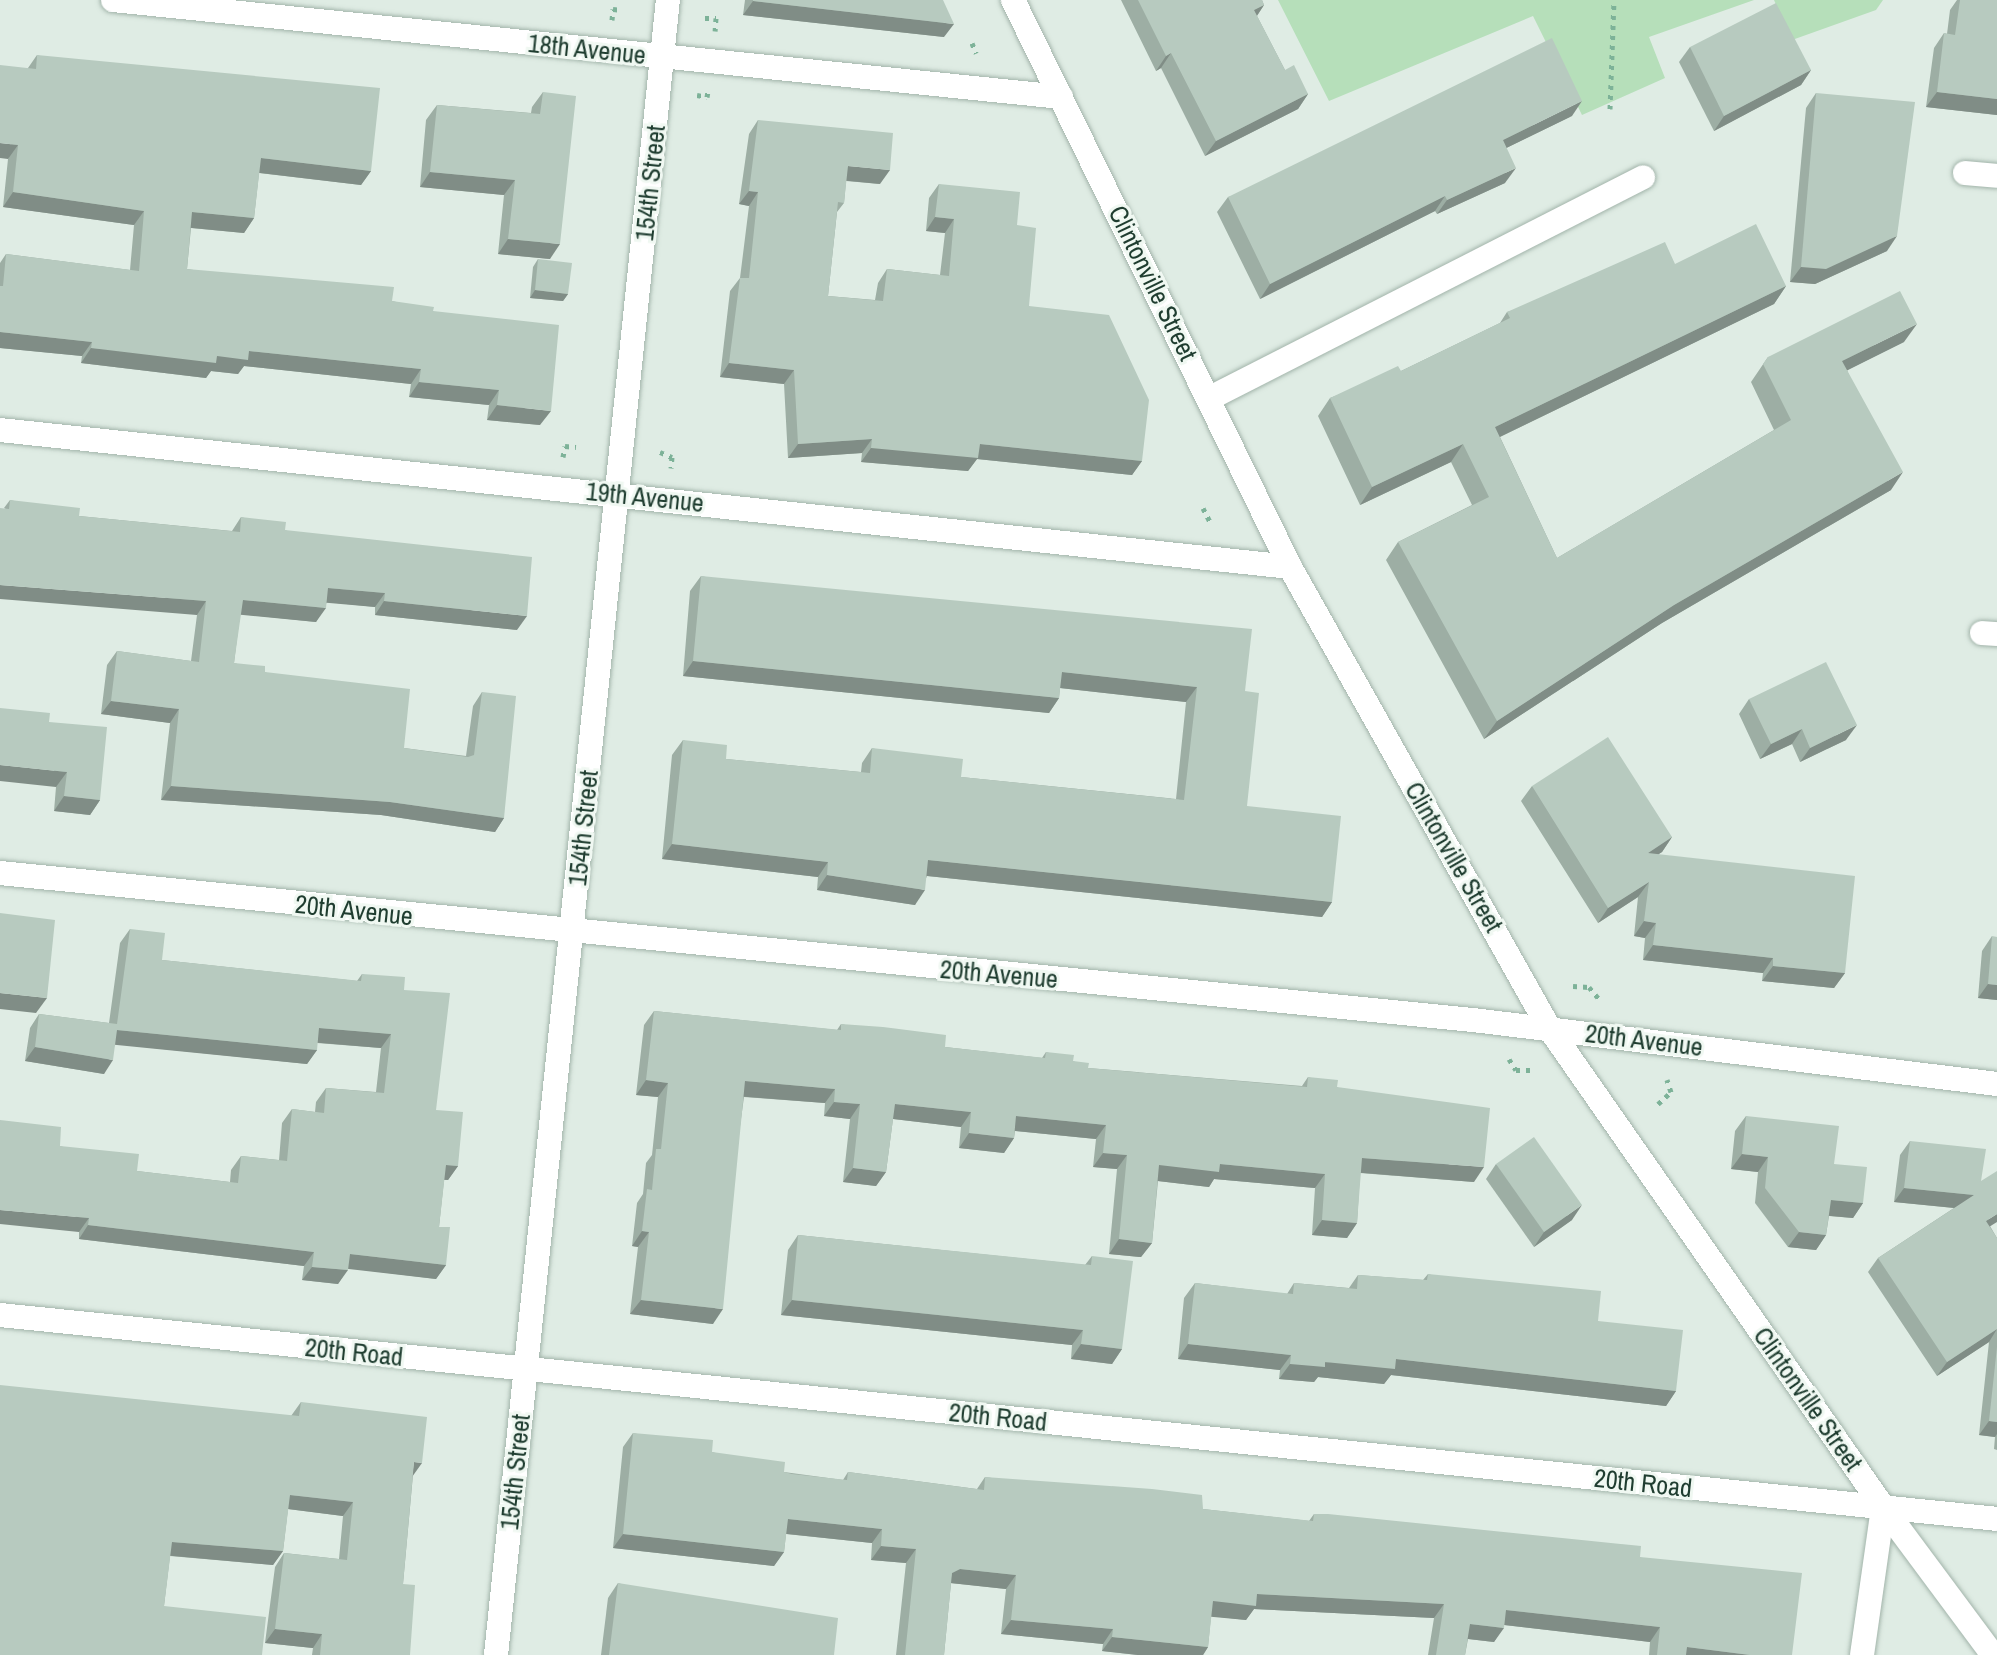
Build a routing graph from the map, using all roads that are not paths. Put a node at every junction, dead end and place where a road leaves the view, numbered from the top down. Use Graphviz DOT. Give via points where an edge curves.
graph roads {
  1 [pos="113,0"];
  2 [pos="668,0"];
  3 [pos="1013,0"];
  4 [pos="662,57"];
  5 [pos="1061,97"];
  6 [pos="1965,173"];
  7 [pos="1997,176"];
  8 [pos="1643,177"];
  9 [pos="1210,398"];
  10 [pos="0,430"];
  11 [pos="618,494"];
  12 [pos="1290,567"];
  13 [pos="0,873"];
  14 [pos="572,933"];
  15 [pos="1549,1028"];
  16 [pos="1997,1084"];
  17 [pos="0,1315"];
  18 [pos="525,1369"];
  19 [pos="1883,1507"];
  20 [pos="1997,1519"];
  21 [pos="496,1655"];
  22 [pos="1862,1655"];
  23 [pos="1993,1655"];
  1 -- 4 [label="street, 18th Avenue"];
  2 -- 4 [label="street, 154th Street"];
  3 -- 5 [label="street, Clintonville Street"];
  4 -- 5 [label="street, 18th Avenue"];
  4 -- 11 [label="street, 154th Street"];
  5 -- 9 [label="street, Clintonville Street"];
  6 -- 7 [label="street"];
  8 -- 9 [label="street"];
  9 -- 12 [label="street, Clintonville Street"];
  10 -- 11 [label="street, 19th Avenue"];
  11 -- 12 [label="street, 19th Avenue"];
  11 -- 14 [label="street, 154th Street"];
  12 -- 15 [label="street, Clintonville Street"];
  13 -- 14 [label="street, 20th Avenue"];
  14 -- 15 [label="street, 20th Avenue"];
  14 -- 18 [label="street, 154th Street"];
  15 -- 16 [label="street, 20th Avenue"];
  15 -- 19 [label="street, Clintonville Street"];
  17 -- 18 [label="street, 20th Road"];
  18 -- 19 [label="street, 20th Road"];
  18 -- 21 [label="street, 154th Street"];
  19 -- 20 [label="street, 20th Road"];
  19 -- 22 [label="street"];
  19 -- 23 [label="street, Clintonville Street"];
}
